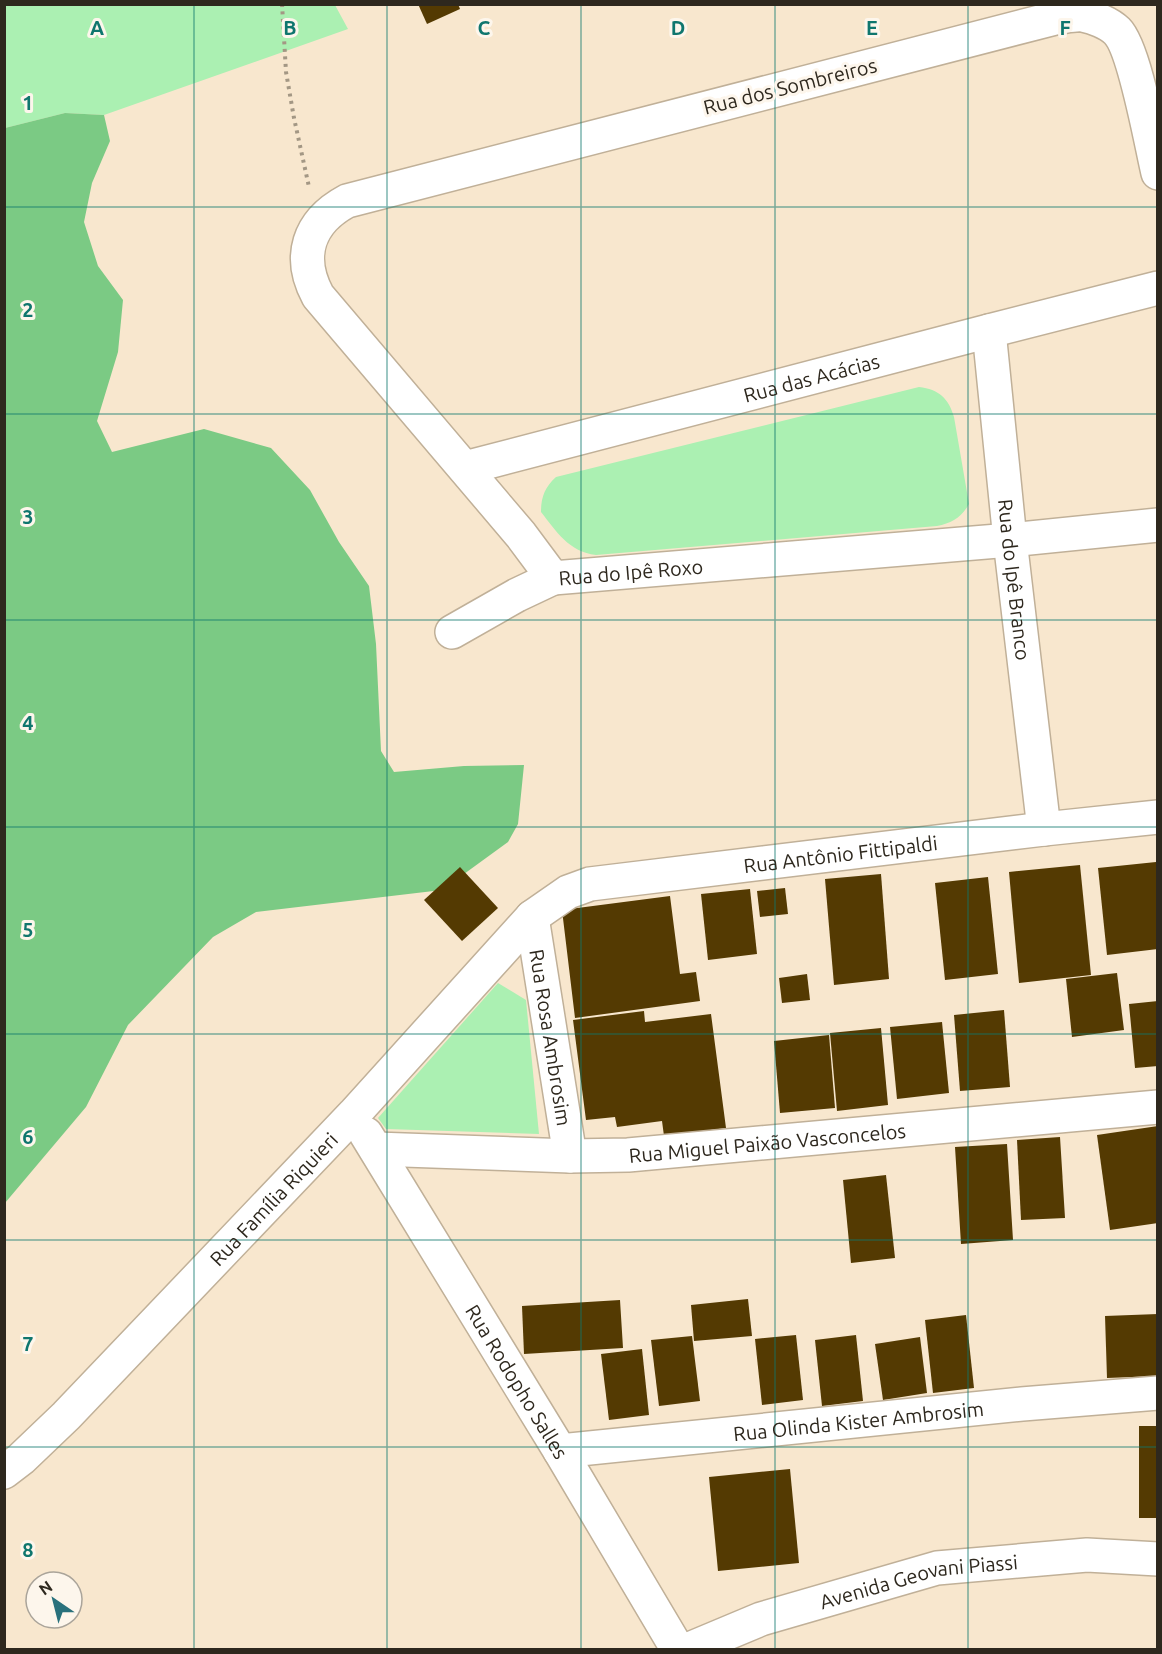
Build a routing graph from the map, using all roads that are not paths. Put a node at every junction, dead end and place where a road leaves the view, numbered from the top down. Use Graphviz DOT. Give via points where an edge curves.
graph roads {
  1 [pos="1158,173"];
  2 [pos="323,218"];
  3 [pos="1158,288"];
  4 [pos="989,331"];
  5 [pos="465,468"];
  6 [pos="1158,525"];
  7 [pos="1010,540"];
  8 [pos="553,578"];
  9 [pos="452,632"];
  10 [pos="1158,817"];
  11 [pos="1044,829"];
  12 [pos="532,917"];
  13 [pos="1158,1107"];
  14 [pos="354,1114"];
  15 [pos="376,1149"];
  16 [pos="570,1156"];
  17 [pos="1158,1393"];
  18 [pos="560,1451"];
  19 [pos="4,1472"];
  20 [pos="1158,1559"];
  21 [pos="678,1650"];
  22 [pos="687,1650"];
  1 -- 2 [label="street, Rua dos Sombreiros" via="1135,73 1122,40 1106,24 1082,15 1055,18 347,201"];
  2 -- 5 [label="street, Rua do Ipê Roxo" via="309,243 311,284"];
  3 -- 4 [label="street, Rua das Acácias"];
  4 -- 5 [label="street, Rua das Acácias"];
  4 -- 7 [label="street, Rua do Ipê Branco"];
  5 -- 8 [label="street, Rua do Ipê Roxo"];
  6 -- 7 [label="street, Rua do Ipê Roxo"];
  7 -- 8 [label="street, Rua do Ipê Roxo"];
  7 -- 11 [label="street, Rua do Ipê Branco"];
  8 -- 9 [label="street"];
  10 -- 11 [label="street, Rua Antônio Fittipaldi"];
  11 -- 12 [label="street, Rua Antônio Fittipaldi" via="590,884 567,892"];
  12 -- 14 [label="street, Rua Família Riquieri"];
  12 -- 16 [label="street, Rua Rosa Ambrosim"];
  13 -- 16 [label="street, Rua Miguel Paixão Vasconcelos" via="628,1155"];
  14 -- 15 [label="street, Rua Rodopho Salles"];
  14 -- 19 [label="street, Rua Família Riquieri" via="66,1416"];
  15 -- 16 [label="street, Rua Miguel Paixão Vasconcelos"];
  15 -- 18 [label="street, Rua Rodopho Salles"];
  17 -- 18 [label="street, Rua Olinda Kister Ambrosim"];
  18 -- 21 [label="street, Rua Rodopho Salles"];
  20 -- 22 [label="street, Avenida Geovani Piassi" via="1087,1555 937,1568 761,1619"];
}
